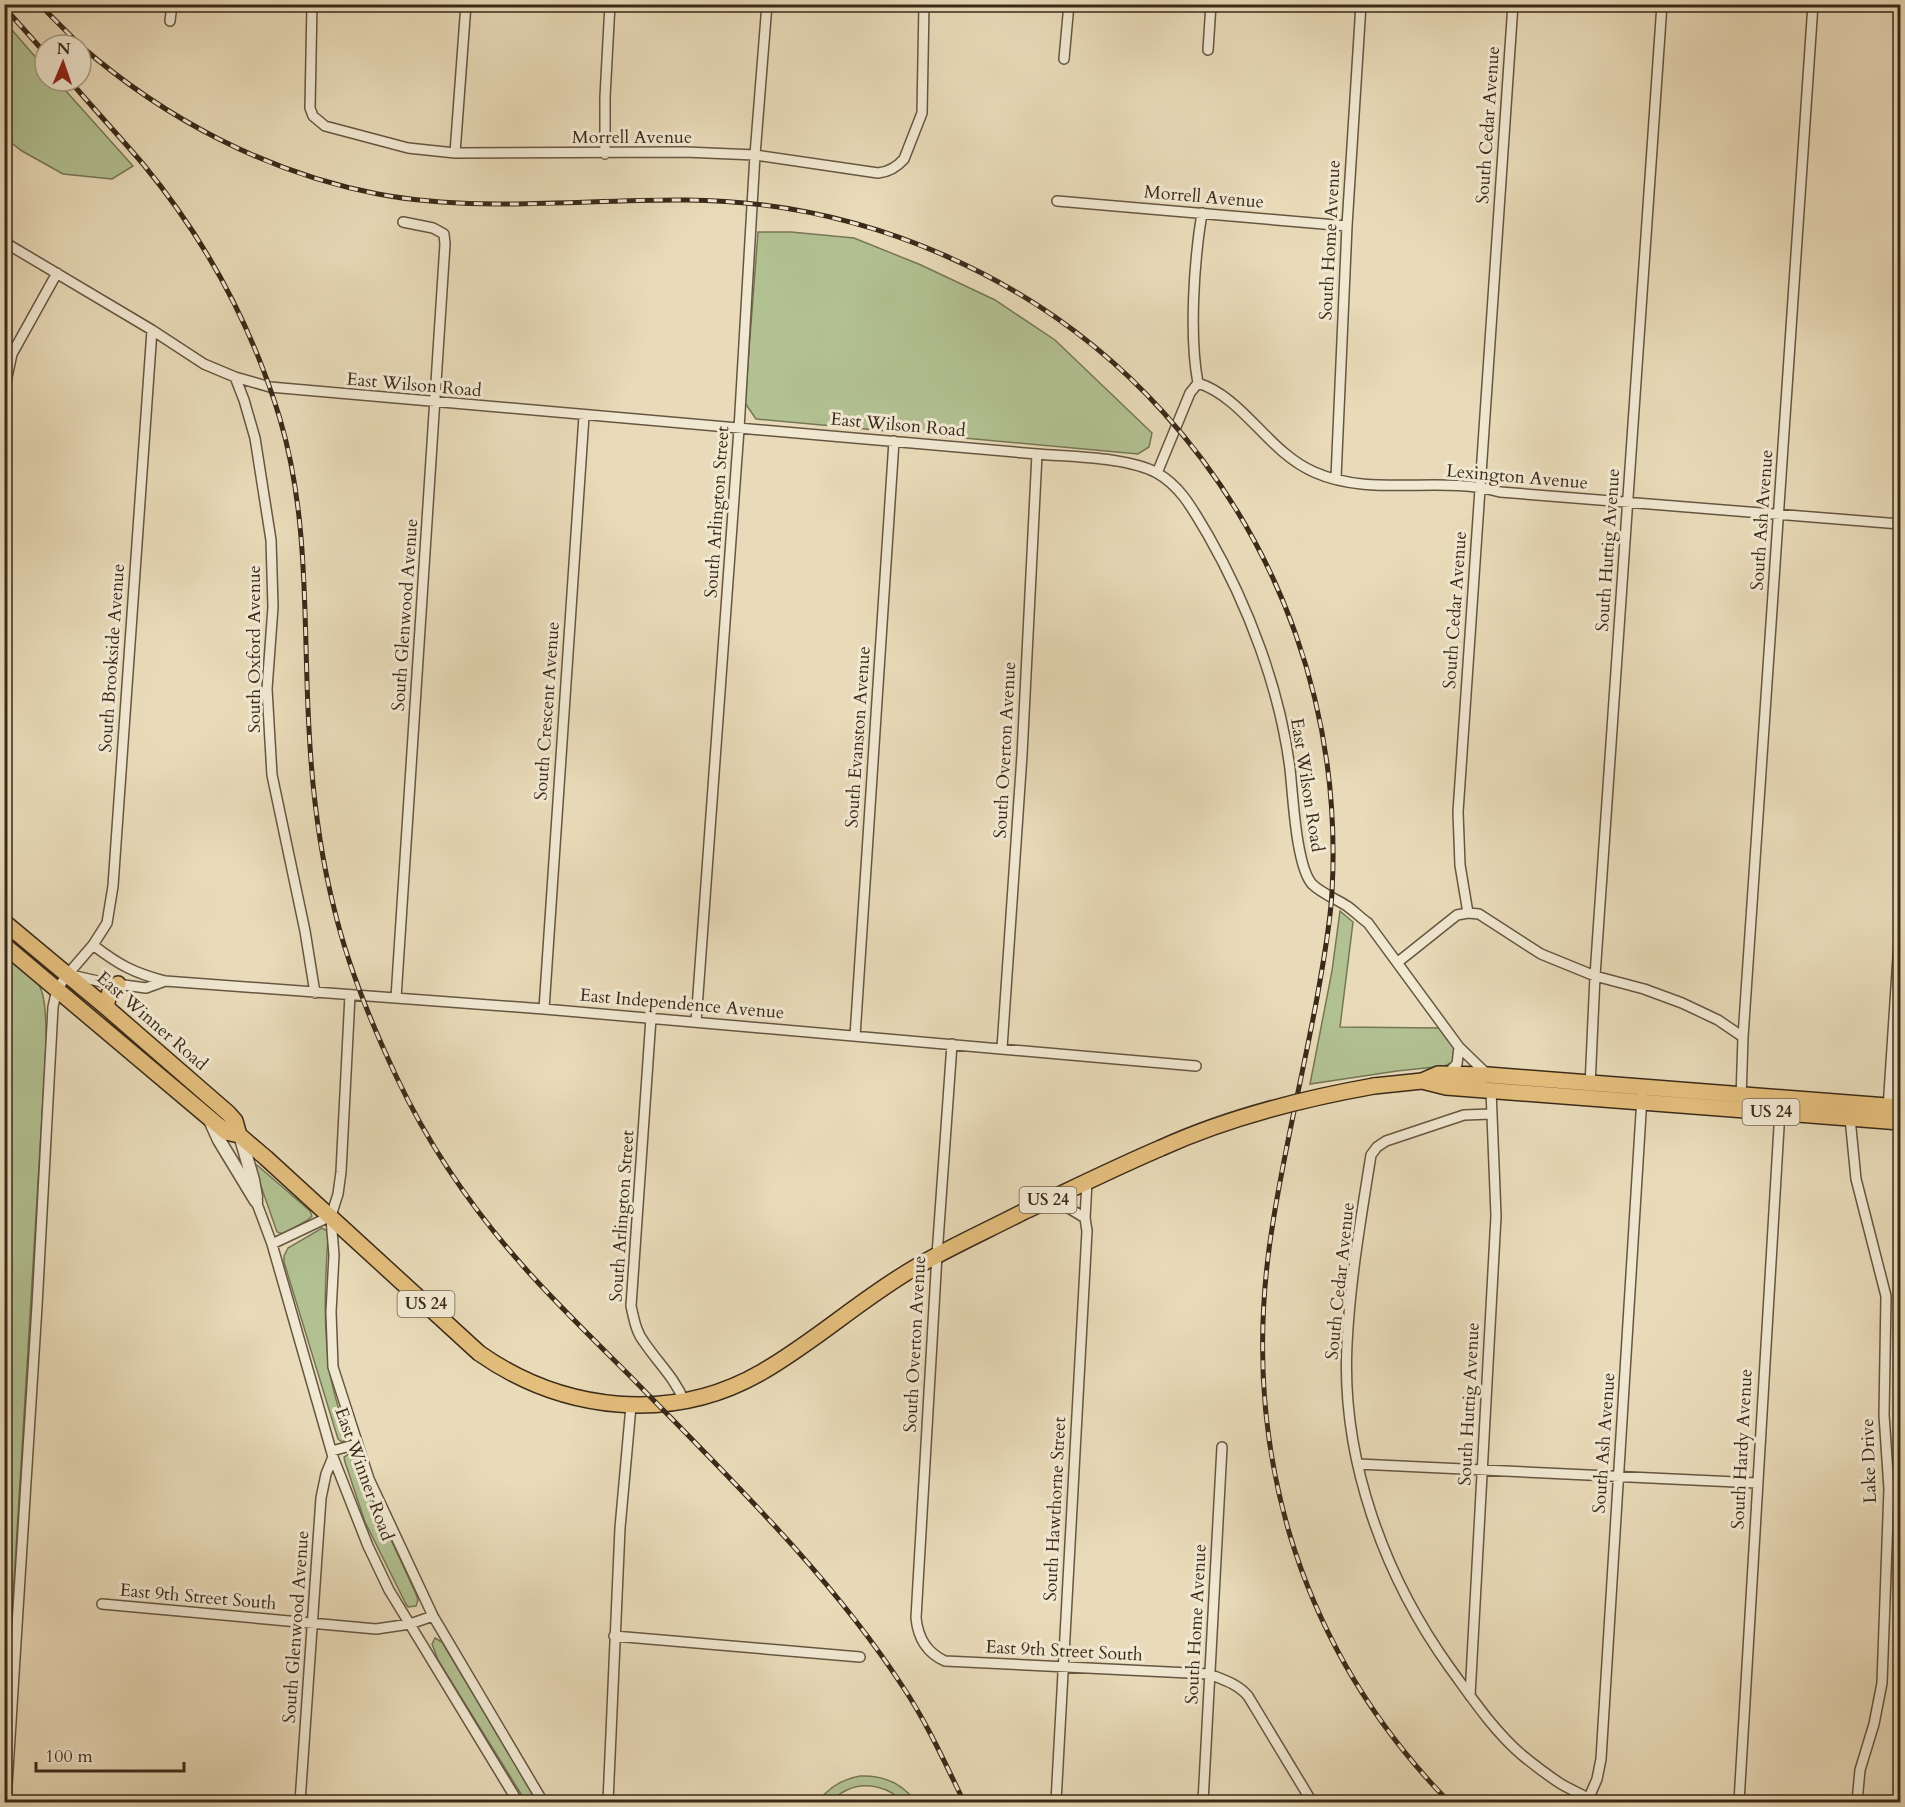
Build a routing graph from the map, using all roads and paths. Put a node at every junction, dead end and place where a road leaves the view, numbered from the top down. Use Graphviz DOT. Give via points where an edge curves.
graph roads {
  1 [pos="172,4"];
  2 [pos="312,4"];
  3 [pos="466,4"];
  4 [pos="610,4"];
  5 [pos="767,4"];
  6 [pos="924,4"];
  7 [pos="1069,4"];
  8 [pos="1211,4"];
  9 [pos="1361,4"];
  10 [pos="1513,4"];
  11 [pos="1662,4"];
  12 [pos="1814,4"];
  13 [pos="170,21"];
  14 [pos="1208,50"];
  15 [pos="1064,59"];
  16 [pos="455,153"];
  17 [pos="605,154"];
  18 [pos="755,154"];
  19 [pos="1058,201"];
  20 [pos="1202,213"];
  21 [pos="403,222"];
  22 [pos="1347,226"];
  23 [pos="4,242"];
  24 [pos="57,273"];
  25 [pos="152,330"];
  26 [pos="235,377"];
  27 [pos="1198,383"];
  28 [pos="4,391"];
  29 [pos="436,403"];
  30 [pos="584,416"];
  31 [pos="739,429"];
  32 [pos="894,441"];
  33 [pos="1037,454"];
  34 [pos="1157,473"];
  35 [pos="1336,478"];
  36 [pos="1481,487"];
  37 [pos="1628,503"];
  38 [pos="1779,515"];
  39 [pos="1900,524"];
  40 [pos="1468,913"];
  41 [pos="4,922"];
  42 [pos="1900,926"];
  43 [pos="4,945"];
  44 [pos="93,945"];
  45 [pos="1398,962"];
  46 [pos="68,974"];
  47 [pos="1595,976"];
  48 [pos="165,981"];
  49 [pos="118,984"];
  50 [pos="57,989"];
  51 [pos="315,993"];
  52 [pos="350,995"];
  53 [pos="396,998"];
  54 [pos="106,1007"];
  55 [pos="544,1008"];
  56 [pos="651,1018"];
  57 [pos="696,1022"];
  58 [pos="855,1036"];
  59 [pos="1743,1037"];
  60 [pos="952,1044"];
  61 [pos="1459,1047"];
  62 [pos="1002,1048"];
  63 [pos="1196,1066"];
  64 [pos="178,1069"];
  65 [pos="1447,1074"];
  66 [pos="1422,1081"];
  67 [pos="167,1083"];
  68 [pos="1490,1083"];
  69 [pos="1589,1090"];
  70 [pos="1642,1094"];
  71 [pos="1741,1102"];
  72 [pos="1780,1106"];
  73 [pos="1828,1109"];
  74 [pos="1491,1114"];
  75 [pos="1894,1114"];
  76 [pos="208,1117"];
  77 [pos="1850,1118"];
  78 [pos="239,1135"];
  79 [pos="1088,1182"];
  80 [pos="1052,1198"];
  81 [pos="256,1201"];
  82 [pos="331,1216"];
  83 [pos="1085,1218"];
  84 [pos="272,1244"];
  85 [pos="937,1255"];
  86 [pos="684,1401"];
  87 [pos="630,1412"];
  88 [pos="357,1444"];
  89 [pos="1222,1448"];
  90 [pos="332,1454"];
  91 [pos="1358,1464"];
  92 [pos="1482,1469"];
  93 [pos="1619,1476"];
  94 [pos="1756,1483"];
  95 [pos="102,1604"];
  96 [pos="433,1616"];
  97 [pos="410,1624"];
  98 [pos="312,1625"];
  99 [pos="614,1636"];
  100 [pos="925,1645"];
  101 [pos="860,1658"];
  102 [pos="1062,1668"];
  103 [pos="1209,1674"];
  104 [pos="1470,1696"];
  105 [pos="1590,1801"];
  106 [pos="6,1803"];
  107 [pos="300,1803"];
  108 [pos="518,1803"];
  109 [pos="543,1803"];
  110 [pos="608,1803"];
  111 [pos="1056,1803"];
  112 [pos="1203,1803"];
  113 [pos="1312,1803"];
  114 [pos="1739,1803"];
  115 [pos="1857,1803"];
  1 -- 13 [label="street"];
  2 -- 16 [label="street, Morrell Avenue" via="313,116 325,126 350,134 408,148"];
  3 -- 16 [label="street"];
  4 -- 17 [label="street"];
  5 -- 18 [label="street, South Arlington Street"];
  6 -- 18 [label="street, Morrell Avenue" via="922,113 899,165 882,172 860,172"];
  7 -- 15 [label="street"];
  8 -- 14 [label="street"];
  9 -- 22 [label="street, South Home Avenue"];
  10 -- 36 [label="street, South Cedar Avenue"];
  11 -- 37 [label="street, South Huttig Avenue"];
  12 -- 38 [label="street, South Ash Avenue"];
  16 -- 17 [label="street, Morrell Avenue"];
  17 -- 18 [label="street, Morrell Avenue"];
  18 -- 31 [label="street, South Arlington Street"];
  19 -- 20 [label="street, Morrell Avenue"];
  20 -- 22 [label="street, Morrell Avenue"];
  20 -- 27 [label="street" via="1194,306"];
  21 -- 29 [label="street, South Glenwood Avenue" via="444,234"];
  22 -- 35 [label="street, South Home Avenue"];
  23 -- 24 [label="street, East Wilson Road"];
  24 -- 25 [label="street, East Wilson Road"];
  24 -- 28 [label="street" via="12,354"];
  25 -- 26 [label="street, East Wilson Road" via="204,364"];
  25 -- 44 [label="street, South Brookside Avenue" via="113,886 107,923"];
  26 -- 29 [label="street, East Wilson Road" via="286,390"];
  26 -- 51 [label="street, South Oxford Avenue" via="255,438 271,540 273,607 267,689 272,775"];
  27 -- 34 [label="street" via="1190,393"];
  27 -- 35 [label="street, Lexington Avenue" via="1224,397 1283,453 1314,472"];
  29 -- 30 [label="street, East Wilson Road"];
  29 -- 53 [label="street, South Glenwood Avenue"];
  30 -- 31 [label="street, East Wilson Road"];
  30 -- 55 [label="street, South Crescent Avenue"];
  31 -- 32 [label="street, East Wilson Road"];
  31 -- 57 [label="street, South Arlington Street"];
  32 -- 33 [label="street, East Wilson Road"];
  32 -- 58 [label="street, South Evanston Avenue"];
  33 -- 34 [label="street, East Wilson Road" via="1125,463"];
  33 -- 62 [label="street, South Overton Avenue"];
  34 -- 45 [label="street, East Wilson Road" via="1189,503 1250,620 1287,747 1298,837 1307,874 1312,884 1368,923"];
  35 -- 36 [label="street, Lexington Avenue" via="1368,484"];
  36 -- 37 [label="street, Lexington Avenue"];
  36 -- 40 [label="street, South Cedar Avenue" via="1458,812 1460,865"];
  37 -- 38 [label="street, Lexington Avenue"];
  37 -- 47 [label="street, South Huttig Avenue"];
  38 -- 39 [label="street, Lexington Avenue"];
  38 -- 59 [label="street, South Ash Avenue"];
  40 -- 45 [label="street" via="1457,915"];
  40 -- 47 [label="street" via="1479,914 1541,954"];
  41 -- 46 [label="main road, East Winner Road / US 24"];
  42 -- 75 [label="street"];
  43 -- 50 [label="main road, East Winner Road / US 24"];
  44 -- 46 [label="street, South Brookside Avenue"];
  44 -- 48 [label="street, East Independence Avenue" via="138,975"];
  45 -- 61 [label="street, East Wilson Road"];
  46 -- 49 [label="street, East Independence Avenue"];
  46 -- 50 [label="street, South Brookside Avenue"];
  46 -- 54 [label="main road, East Winner Road / US 24"];
  47 -- 59 [label="street" via="1682,1003"];
  47 -- 69 [label="street, South Huttig Avenue"];
  48 -- 49 [label="street, East Independence Avenue" via="146,988"];
  48 -- 51 [label="street, East Independence Avenue"];
  49 -- 54 [label="main road" via="109,994"];
  50 -- 67 [label="main road, East Winner Road / US 24"];
  50 -- 106 [label="street" via="52,1019"];
  51 -- 52 [label="street, East Independence Avenue"];
  52 -- 53 [label="street, East Independence Avenue"];
  52 -- 82 [label="street" via="341,1172"];
  53 -- 55 [label="street, East Independence Avenue"];
  54 -- 64 [label="main road, East Winner Road / US 24"];
  55 -- 56 [label="street, East Independence Avenue"];
  56 -- 57 [label="street, East Independence Avenue"];
  56 -- 86 [label="street, South Arlington Street" via="631,1306 642,1341 678,1385"];
  57 -- 58 [label="street, East Independence Avenue"];
  58 -- 60 [label="street, East Independence Avenue"];
  59 -- 71 [label="street, South Ash Avenue"];
  60 -- 62 [label="street, East Independence Avenue"];
  60 -- 85 [label="street, South Overton Avenue"];
  61 -- 65 [label="street" via="1457,1064"];
  61 -- 68 [label="street, East Wilson Road"];
  62 -- 63 [label="street, East Independence Avenue"];
  64 -- 67 [label="main road"];
  64 -- 78 [label="main road, East Winner Road / US 24" via="236,1121"];
  65 -- 66 [label="main road, US 24"];
  65 -- 68 [label="main road, US 24"];
  66 -- 68 [label="main road, US 24" via="1446,1087"];
  66 -- 79 [label="main road, US 24, bridge" via="1374,1086 1282,1106 1212,1127"];
  67 -- 76 [label="main road, East Winner Road / US 24"];
  68 -- 69 [label="main road, US 24"];
  68 -- 74 [label="street"];
  69 -- 70 [label="main road, US 24"];
  70 -- 71 [label="main road, US 24"];
  70 -- 93 [label="street, South Ash Avenue"];
  71 -- 72 [label="main road, US 24"];
  72 -- 73 [label="main road, US 24"];
  72 -- 94 [label="street, South Hardy Avenue"];
  73 -- 75 [label="main road, US 24"];
  73 -- 77 [label="main road, US 24"];
  74 -- 91 [label="street, South Cedar Avenue" via="1464,1115 1386,1141 1371,1155 1347,1346 1348,1402"];
  74 -- 92 [label="street, South Huttig Avenue" via="1496,1216"];
  75 -- 77 [label="main road, US 24"];
  76 -- 78 [label="main road, US 24" via="226,1132"];
  76 -- 81 [label="street, East Winner Road"];
  77 -- 115 [label="street, Lake Drive" via="1856,1179 1886,1296 1884,1415 1889,1489 1882,1683 1860,1770"];
  78 -- 81 [label="street, East Winner Road"];
  78 -- 82 [label="main road, US 24"];
  79 -- 80 [label="main road, US 24"];
  79 -- 83 [label="street, South Hawthorne Street"];
  80 -- 83 [label="street"];
  80 -- 85 [label="main road, US 24"];
  81 -- 84 [label="street, East Winner Road"];
  82 -- 84 [label="street"];
  82 -- 87 [label="main road, US 24" via="495,1364 559,1393"];
  82 -- 88 [label="street, East Winner Road" via="333,1366"];
  83 -- 102 [label="street, South Hawthorne Street"];
  84 -- 90 [label="street, East Winner Road"];
  85 -- 86 [label="main road, US 24" via="765,1370 733,1386"];
  85 -- 100 [label="street, South Overton Avenue" via="916,1618"];
  86 -- 87 [label="main road, US 24"];
  87 -- 99 [label="street"];
  88 -- 90 [label="street"];
  88 -- 96 [label="street, East Winner Road" via="369,1479"];
  89 -- 103 [label="street, South Home Avenue"];
  90 -- 97 [label="street, East Winner Road" via="368,1546"];
  90 -- 98 [label="street, South Glenwood Avenue" via="321,1498"];
  91 -- 92 [label="street"];
  91 -- 104 [label="street, South Cedar Avenue" via="1376,1527 1399,1583 1433,1644"];
  92 -- 93 [label="street"];
  92 -- 104 [label="street, South Huttig Avenue"];
  93 -- 94 [label="street"];
  93 -- 105 [label="street, South Ash Avenue" via="1601,1759"];
  94 -- 114 [label="street, South Hardy Avenue"];
  95 -- 98 [label="street, East 9th Street South"];
  96 -- 97 [label="street, East 9th Street South"];
  96 -- 109 [label="street, East Winner Road"];
  97 -- 98 [label="street, East 9th Street South" via="376,1629"];
  97 -- 108 [label="street, East Winner Road"];
  98 -- 107 [label="street, South Glenwood Avenue"];
  99 -- 101 [label="street"];
  99 -- 110 [label="street"];
  100 -- 102 [label="street, East 9th Street South" via="934,1657 945,1661"];
  102 -- 103 [label="street, East 9th Street South"];
  102 -- 111 [label="street, South Hawthorne Street"];
  103 -- 112 [label="street, South Home Avenue"];
  103 -- 113 [label="street" via="1231,1682 1248,1696"];
  104 -- 105 [label="street, South Cedar Avenue" via="1521,1754"];
}
